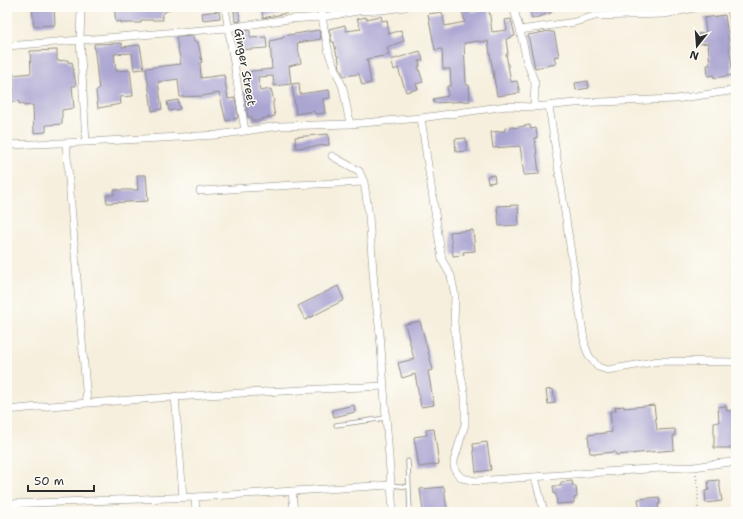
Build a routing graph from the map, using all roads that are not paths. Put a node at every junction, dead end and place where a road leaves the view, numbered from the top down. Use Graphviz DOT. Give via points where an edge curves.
graph roads {
  1 [pos="81,7"];
  2 [pos="225,7"];
  3 [pos="320,7"];
  4 [pos="405,7"];
  5 [pos="513,7"];
  6 [pos="730,7"];
  7 [pos="694,8"];
  8 [pos="322,17"];
  9 [pos="227,28"];
  10 [pos="520,30"];
  11 [pos="80,40"];
  12 [pos="736,45"];
  13 [pos="7,46"];
  14 [pos="736,90"];
  15 [pos="550,106"];
  16 [pos="534,108"];
  17 [pos="421,118"];
  18 [pos="350,124"];
  19 [pos="245,131"];
  20 [pos="86,142"];
  21 [pos="66,143"];
  22 [pos="7,145"];
  23 [pos="332,156"];
  24 [pos="364,182"];
  25 [pos="200,191"];
  26 [pos="736,362"];
  27 [pos="384,386"];
  28 [pos="175,396"];
  29 [pos="87,402"];
  30 [pos="7,410"];
  31 [pos="386,418"];
  32 [pos="336,425"];
  33 [pos="408,461"];
  34 [pos="736,462"];
  35 [pos="535,477"];
  36 [pos="391,485"];
  37 [pos="409,487"];
  38 [pos="292,491"];
  39 [pos="195,496"];
  40 [pos="184,497"];
  41 [pos="7,504"];
  42 [pos="196,512"];
  43 [pos="294,512"];
  44 [pos="393,512"];
  45 [pos="410,512"];
  46 [pos="544,512"];
  1 -- 11 [label="street"];
  2 -- 9 [label="street, Ginger Street"];
  3 -- 8 [label="street"];
  4 -- 8 [label="street"];
  5 -- 10 [label="street"];
  6 -- 12 [label="street"];
  7 -- 10 [label="street" via="665,14 595,16 575,22"];
  8 -- 9 [label="street"];
  8 -- 18 [label="street" via="329,54 343,88"];
  9 -- 11 [label="street"];
  9 -- 19 [label="street, Ginger Street"];
  10 -- 16 [label="street" via="535,83"];
  11 -- 13 [label="street"];
  11 -- 20 [label="street"];
  14 -- 15 [label="street" via="676,99"];
  15 -- 16 [label="street"];
  15 -- 26 [label="street" via="588,356 598,367 608,370 659,361"];
  16 -- 17 [label="street" via="507,106"];
  17 -- 18 [label="street"];
  17 -- 35 [label="street" via="442,260 451,276 456,296 454,322 466,420 454,466 462,478 470,481"];
  18 -- 19 [label="street" via="279,126"];
  19 -- 20 [label="street" via="217,135"];
  20 -- 21 [label="street"];
  21 -- 22 [label="street"];
  21 -- 29 [label="street"];
  23 -- 24 [label="street" via="359,171"];
  24 -- 25 [label="street"];
  24 -- 27 [label="street"];
  27 -- 28 [label="street"];
  27 -- 31 [label="street"];
  28 -- 29 [label="street"];
  28 -- 40 [label="street"];
  29 -- 30 [label="street"];
  31 -- 32 [label="lane"];
  31 -- 36 [label="street"];
  33 -- 37 [label="lane"];
  34 -- 35 [label="street"];
  35 -- 46 [label="street"];
  36 -- 37 [label="lane"];
  36 -- 38 [label="street"];
  36 -- 44 [label="street"];
  37 -- 45 [label="lane"];
  38 -- 39 [label="street"];
  38 -- 43 [label="street"];
  39 -- 40 [label="street"];
  39 -- 42 [label="street"];
  40 -- 41 [label="street"];
}
